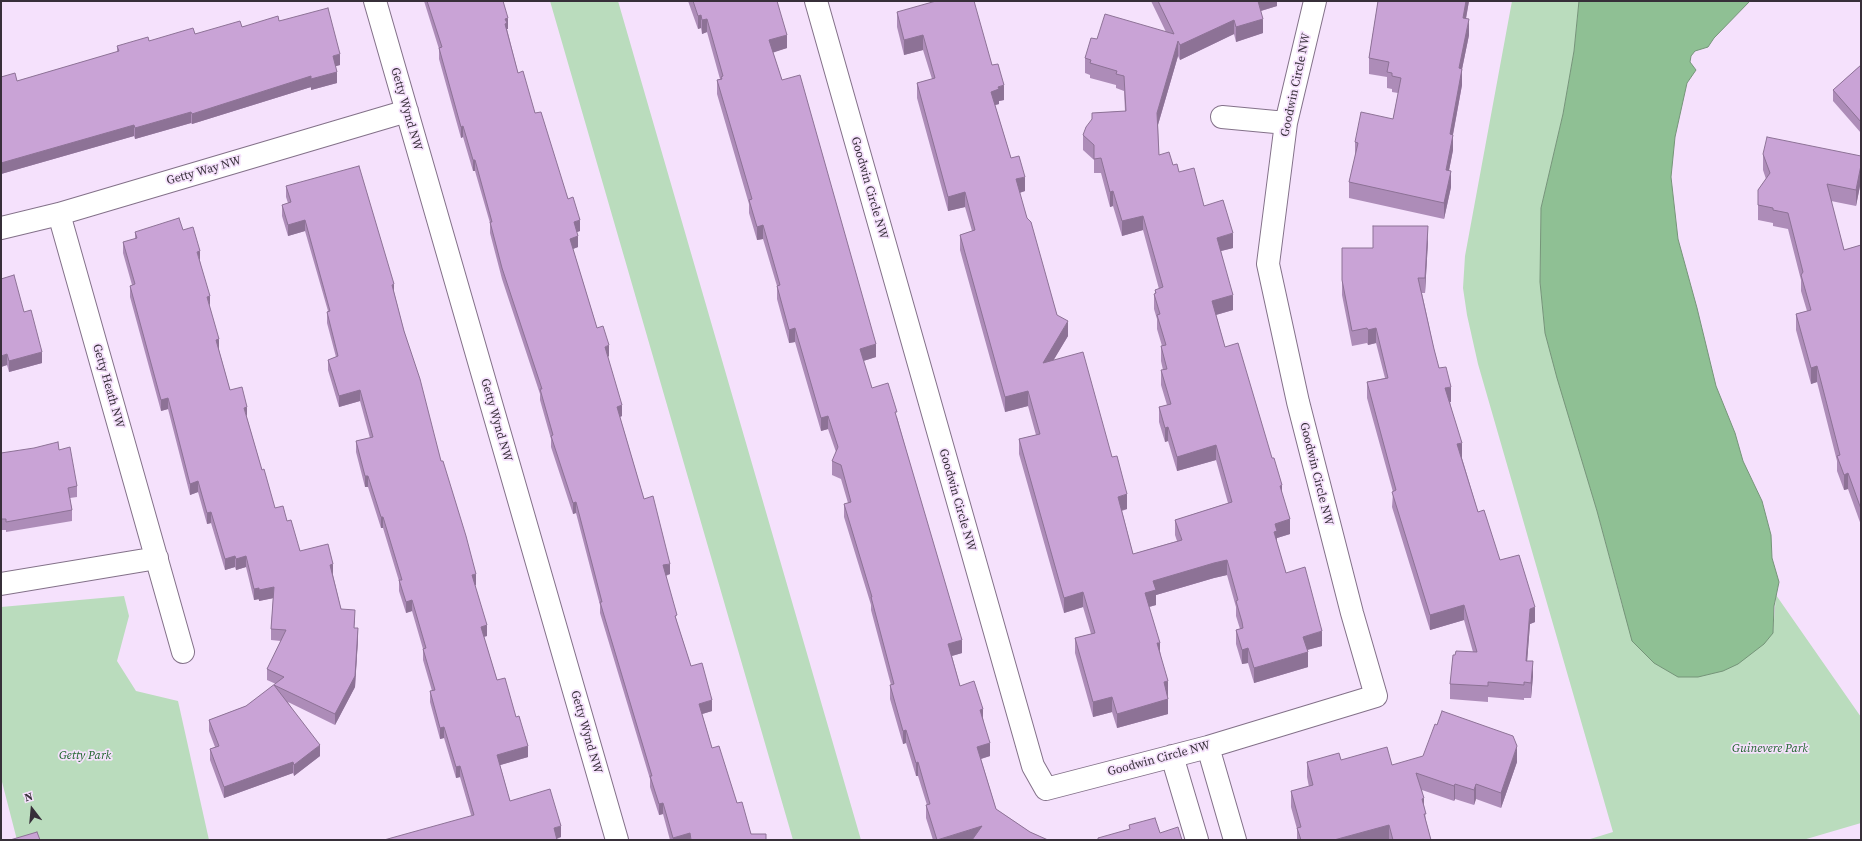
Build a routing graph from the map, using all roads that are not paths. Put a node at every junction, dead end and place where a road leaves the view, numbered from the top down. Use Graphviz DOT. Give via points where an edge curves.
graph roads {
  1 [pos="375,1"];
  2 [pos="816,1"];
  3 [pos="1315,1"];
  4 [pos="407,111"];
  5 [pos="1222,117"];
  6 [pos="1286,123"];
  7 [pos="59,214"];
  8 [pos="1,228"];
  9 [pos="157,558"];
  10 [pos="1,584"];
  11 [pos="183,652"];
  12 [pos="1208,747"];
  13 [pos="1172,756"];
  14 [pos="617,840"];
  15 [pos="1197,840"];
  16 [pos="1235,840"];
  1 -- 4 [label="street, Getty Wynd NW"];
  2 -- 13 [label="street, Goodwin Circle NW" via="1033,766 1046,789"];
  3 -- 6 [label="street, Goodwin Circle NW"];
  4 -- 7 [label="street, Getty Way NW"];
  4 -- 14 [label="street, Getty Wynd NW"];
  5 -- 6 [label="street"];
  6 -- 12 [label="street, Goodwin Circle NW" via="1268,264 1298,402 1376,696"];
  7 -- 8 [label="street, Getty Way NW"];
  7 -- 9 [label="street, Getty Heath NW"];
  9 -- 10 [label="street"];
  9 -- 11 [label="street, Getty Heath NW"];
  12 -- 13 [label="street, Goodwin Circle NW"];
  12 -- 16 [label="street"];
  13 -- 15 [label="street"];
}
